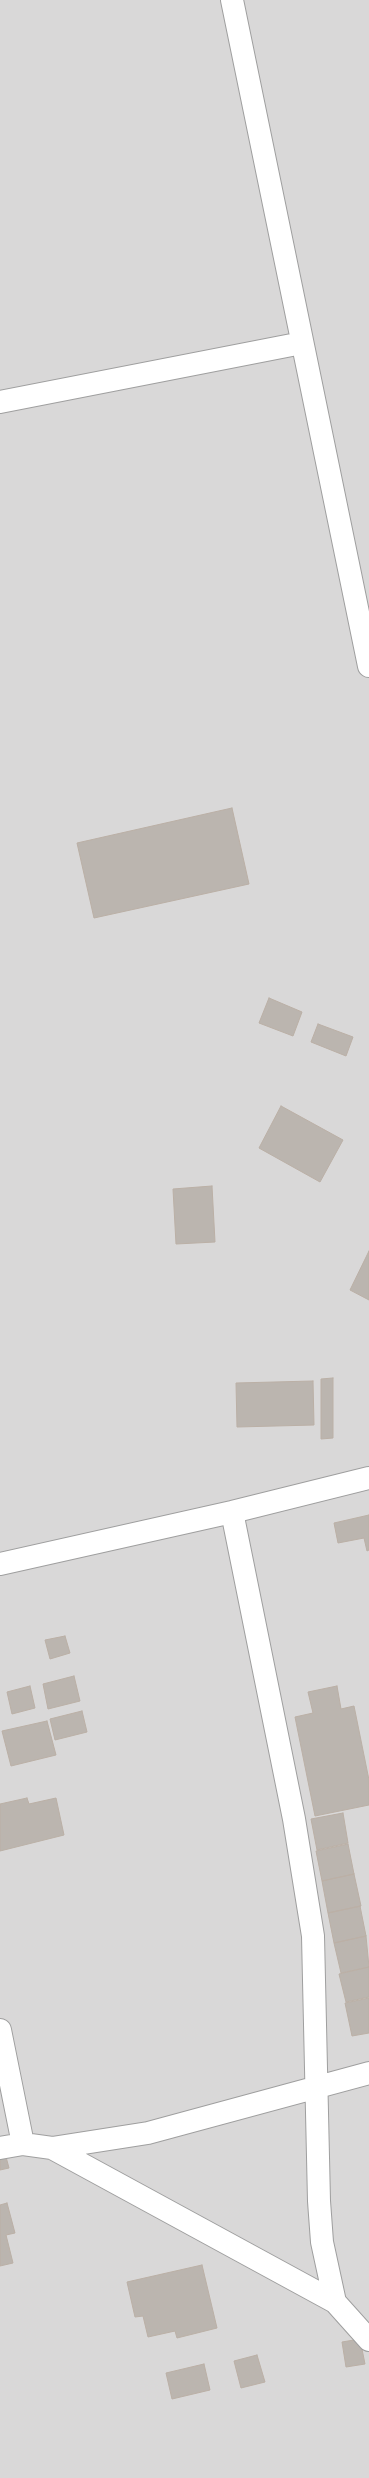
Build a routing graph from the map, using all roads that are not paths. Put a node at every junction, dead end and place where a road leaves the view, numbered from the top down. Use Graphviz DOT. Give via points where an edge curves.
graph roads {
  1 [pos="232,0"];
  2 [pos="302,343"];
  3 [pos="0,402"];
  4 [pos="369,666"];
  5 [pos="369,1478"];
  6 [pos="232,1512"];
  7 [pos="0,1564"];
  8 [pos="0,2030"];
  9 [pos="369,2073"];
  10 [pos="316,2087"];
  11 [pos="23,2144"];
  12 [pos="0,2148"];
  13 [pos="52,2148"];
  14 [pos="335,2302"];
  15 [pos="369,2340"];
  1 -- 2 [label="street"];
  2 -- 3 [label="street"];
  2 -- 4 [label="street"];
  5 -- 6 [label="street"];
  6 -- 7 [label="street"];
  6 -- 10 [label="street" via="294,1819 312,1929"];
  8 -- 11 [label="street"];
  9 -- 10 [label="street"];
  10 -- 13 [label="street" via="148,2133"];
  10 -- 14 [label="street" via="318,2201 322,2242"];
  11 -- 12 [label="street"];
  11 -- 13 [label="street"];
  13 -- 14 [label="street"];
  14 -- 15 [label="street"];
}
